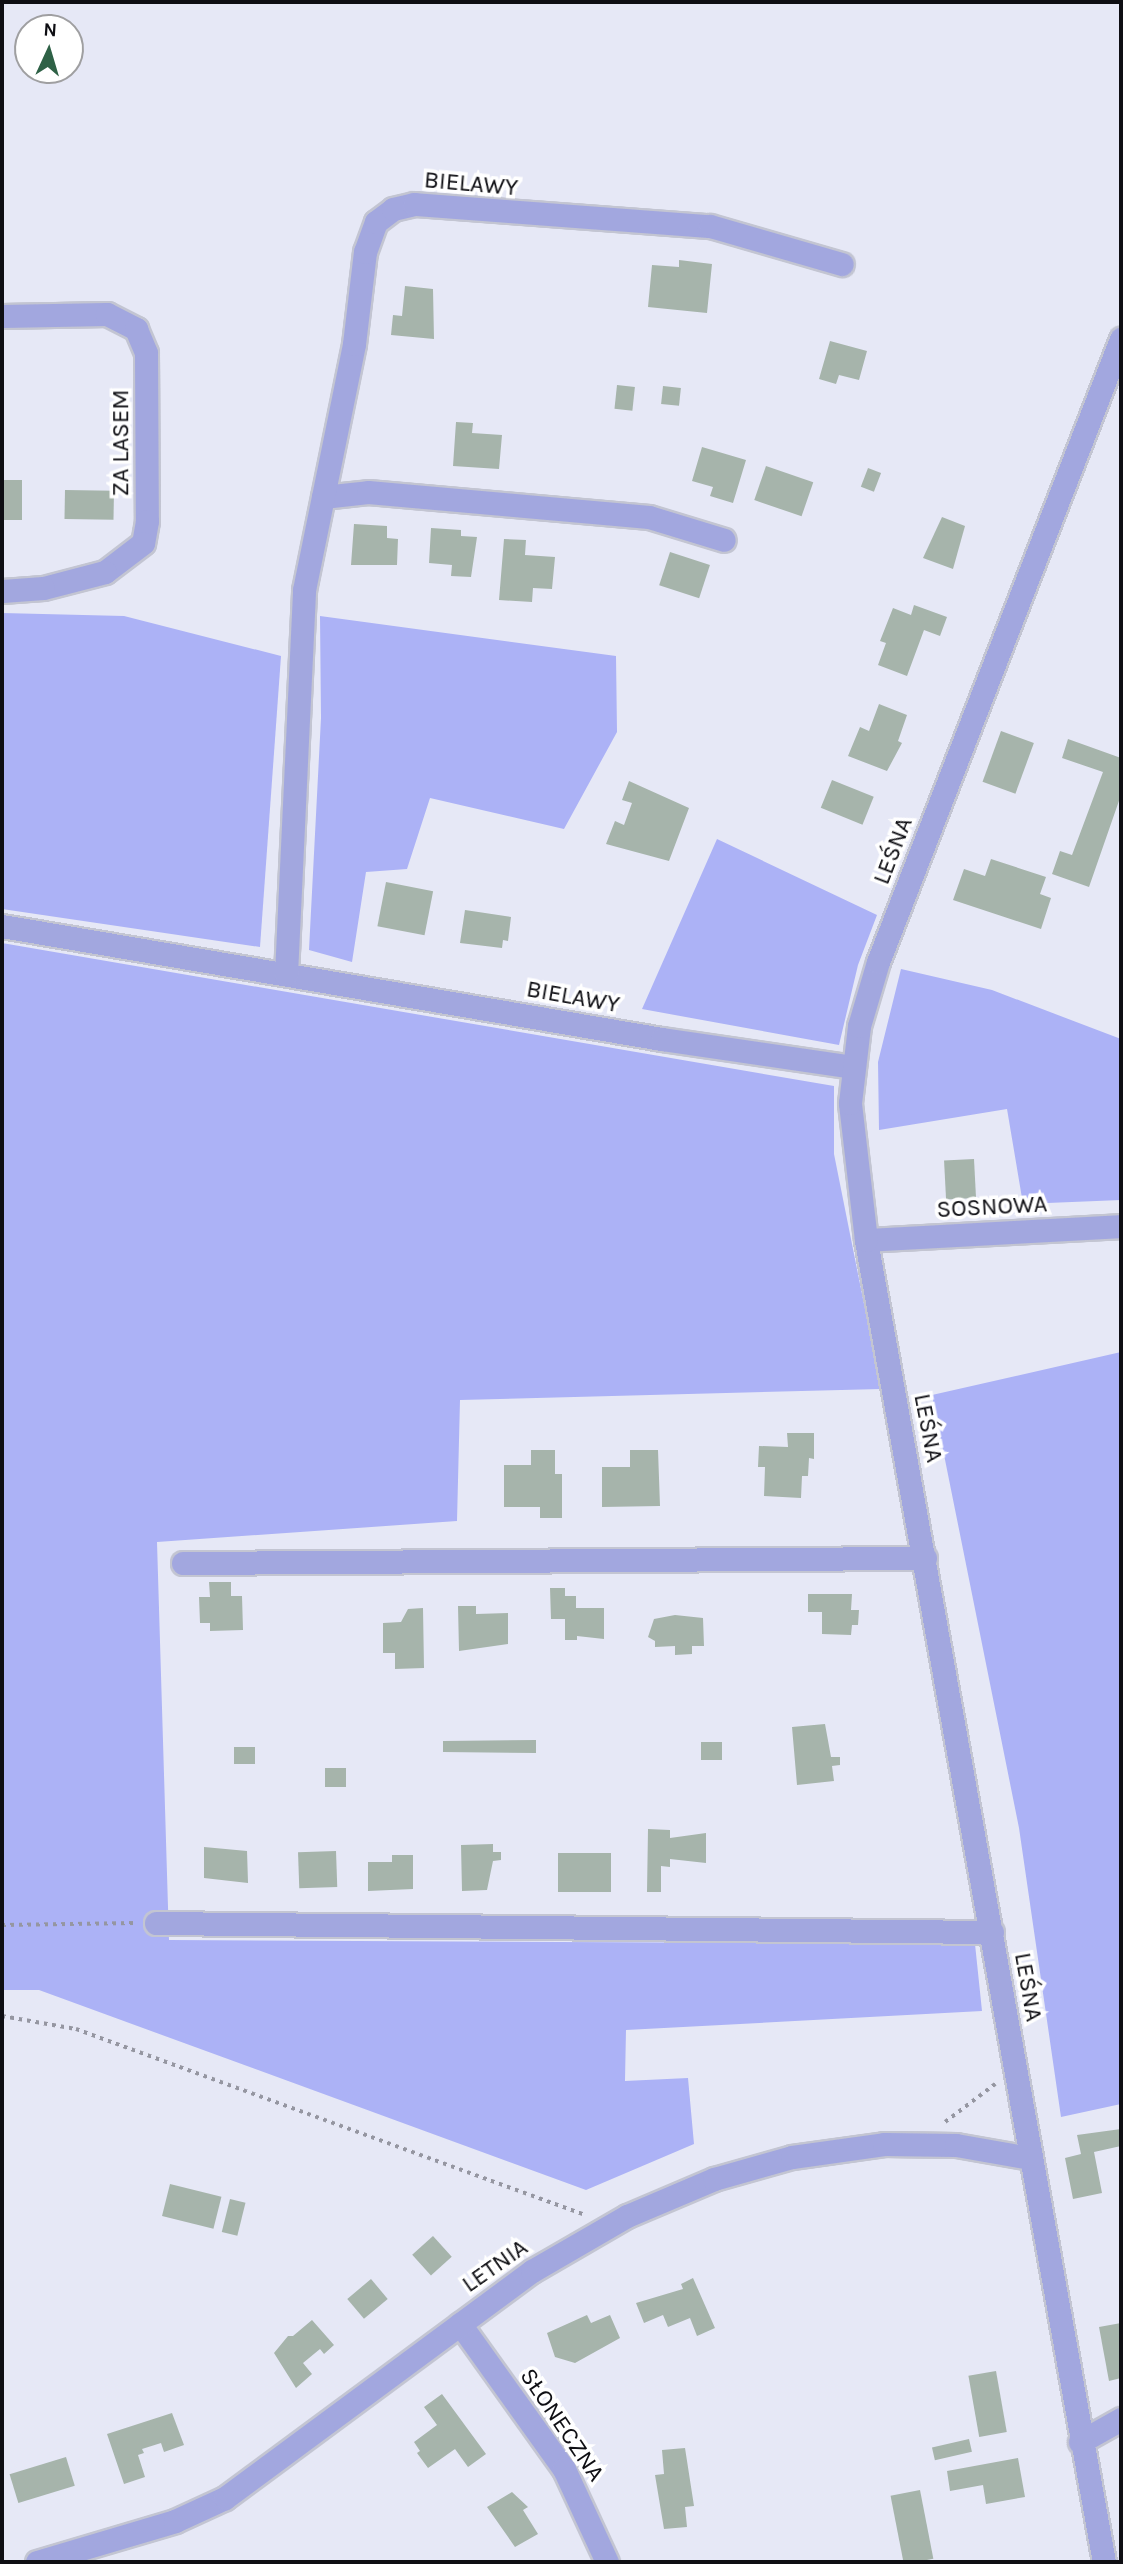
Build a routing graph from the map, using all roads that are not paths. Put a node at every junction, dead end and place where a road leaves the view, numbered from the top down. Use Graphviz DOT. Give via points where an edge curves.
graph roads {
  1 [pos="842,264"];
  2 [pos="2,316"];
  3 [pos="1121,339"];
  4 [pos="323,498"];
  5 [pos="724,540"];
  6 [pos="2,591"];
  7 [pos="2,926"];
  8 [pos="286,974"];
  9 [pos="853,1067"];
  10 [pos="1121,1226"];
  11 [pos="866,1240"];
  12 [pos="925,1558"];
  13 [pos="183,1563"];
  14 [pos="156,1923"];
  15 [pos="992,1932"];
  16 [pos="1030,2158"];
  17 [pos="460,2324"];
  18 [pos="1121,2419"];
  19 [pos="1080,2442"];
  20 [pos="37,2562"];
  21 [pos="607,2562"];
  22 [pos="1104,2562"];
  1 -- 4 [label="street, BIELAWY" via="710,226 563,219 425,204 393,209 376,222 365,252 354,344"];
  2 -- 6 [label="street, ZA LASEM" via="107,314 136,329 146,365 147,521 143,542 105,572 43,588"];
  3 -- 9 [label="street, LEŚNA" via="878,962 859,1026"];
  4 -- 5 [label="street" via="368,492 649,517"];
  4 -- 8 [label="street, BIELAWY" via="303,590"];
  7 -- 8 [label="street, BIELAWY"];
  8 -- 9 [label="street, BIELAWY"];
  9 -- 11 [label="street, LEŚNA" via="852,1145"];
  10 -- 11 [label="street, SOSNOWA"];
  11 -- 12 [label="street, LEŚNA"];
  12 -- 13 [label="street"];
  12 -- 15 [label="street, LEŚNA"];
  14 -- 15 [label="street"];
  15 -- 16 [label="street, LEŚNA"];
  16 -- 17 [label="street, LETNIA" via="982,2148 911,2143 827,2150 743,2169 607,2227 532,2271"];
  16 -- 19 [label="street, LEŚNA"];
  17 -- 20 [label="street, LETNIA" via="225,2498 175,2521"];
  17 -- 21 [label="street, SŁONECZNA" via="564,2469"];
  18 -- 19 [label="street"];
  19 -- 22 [label="street, LEŚNA"];
}
